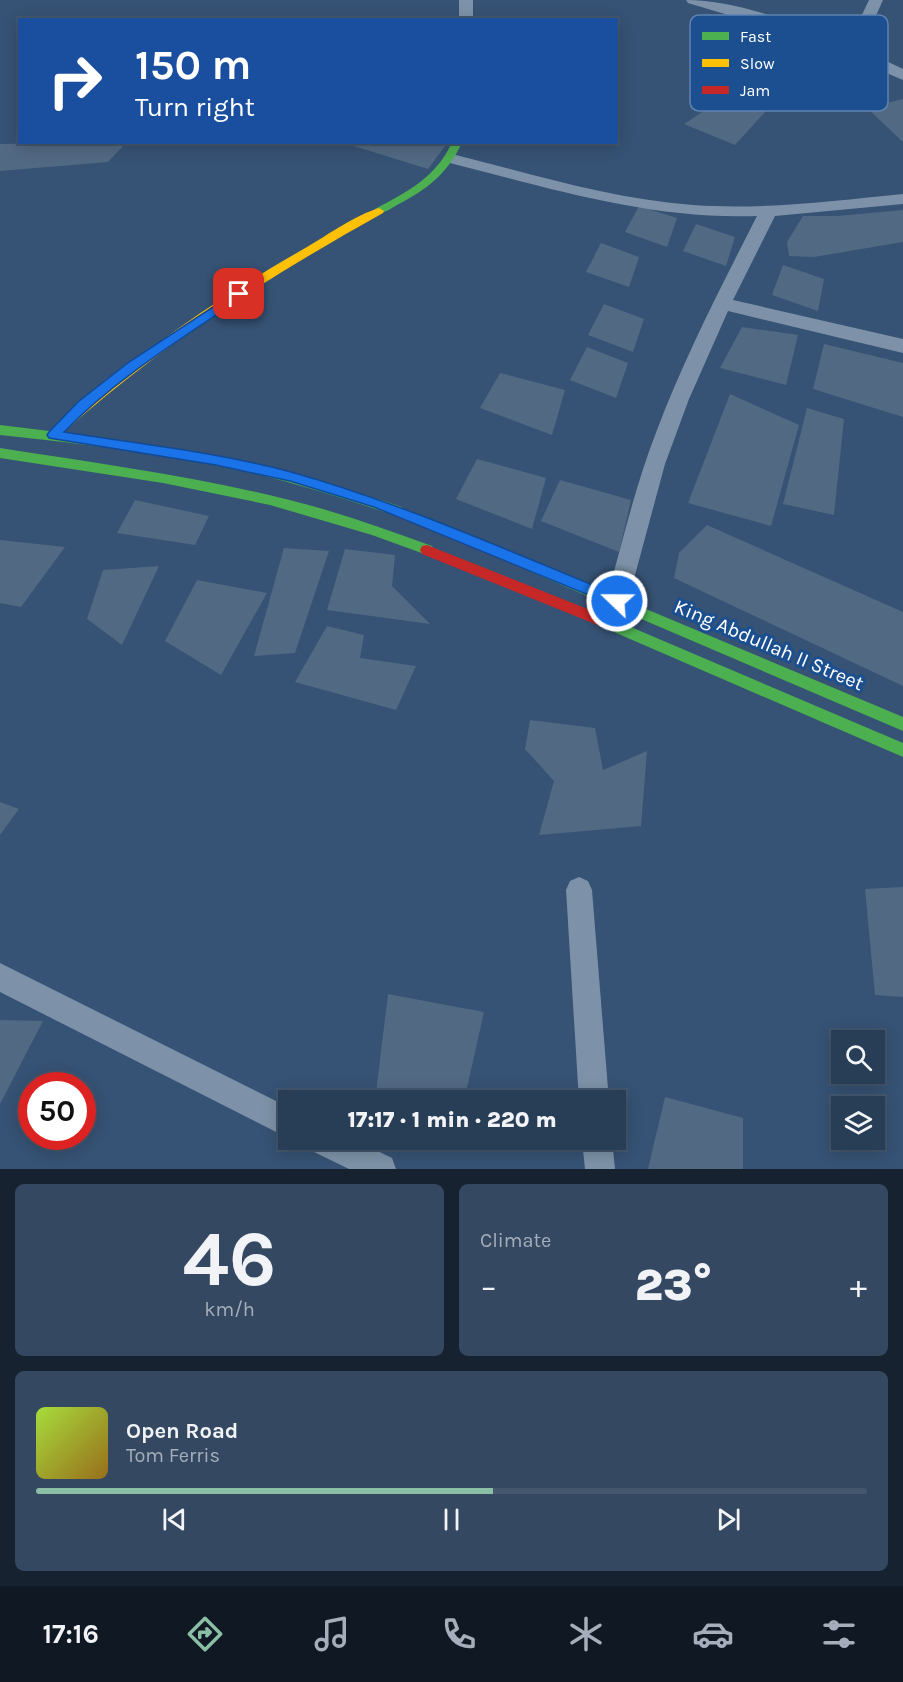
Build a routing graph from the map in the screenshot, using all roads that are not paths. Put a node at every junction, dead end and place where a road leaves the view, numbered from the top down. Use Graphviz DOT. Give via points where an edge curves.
graph roads {
  1 [pos="466,0"];
  2 [pos="693,0"];
  3 [pos="876,0"];
  4 [pos="747,15"];
  5 [pos="869,15"];
  6 [pos="466,18"];
  7 [pos="888,67"];
  8 [pos="903,75"];
  9 [pos="455,151"];
  10 [pos="903,199"];
  11 [pos="769,210"];
  12 [pos="722,303"];
  13 [pos="903,346"];
  14 [pos="0,430"];
  15 [pos="53,435"];
  16 [pos="4,456"];
  17 [pos="617,601"];
  18 [pos="903,724"];
  19 [pos="903,750"];
  20 [pos="579,890"];
  21 [pos="0,977"];
  22 [pos="593,1090"];
  23 [pos="278,1118"];
  24 [pos="343,1150"];
  25 [pos="598,1150"];
  26 [pos="381,1169"];
  27 [pos="600,1169"];
  1 -- 6 [label="street"];
  2 -- 4 [label="street"];
  3 -- 5 [label="street"];
  7 -- 8 [label="street"];
  9 -- 11 [label="street" via="652,205 693,210"];
  9 -- 15 [label="main road" via="425,183 239,294 133,365 82,405"];
  10 -- 11 [label="street"];
  11 -- 12 [label="street"];
  12 -- 13 [label="street"];
  12 -- 17 [label="street" via="689,373 654,465"];
  14 -- 15 [label="main road, King Abdullah II Street"];
  15 -- 17 [label="main road, King Abdullah II Street" via="216,460 290,476 377,503"];
  16 -- 19 [label="main road" via="134,473 329,516 407,542 622,628"];
  17 -- 18 [label="main road, King Abdullah II Street"];
  20 -- 22 [label="street"];
  21 -- 23 [label="street"];
  24 -- 26 [label="street"];
  25 -- 27 [label="street"];
}
